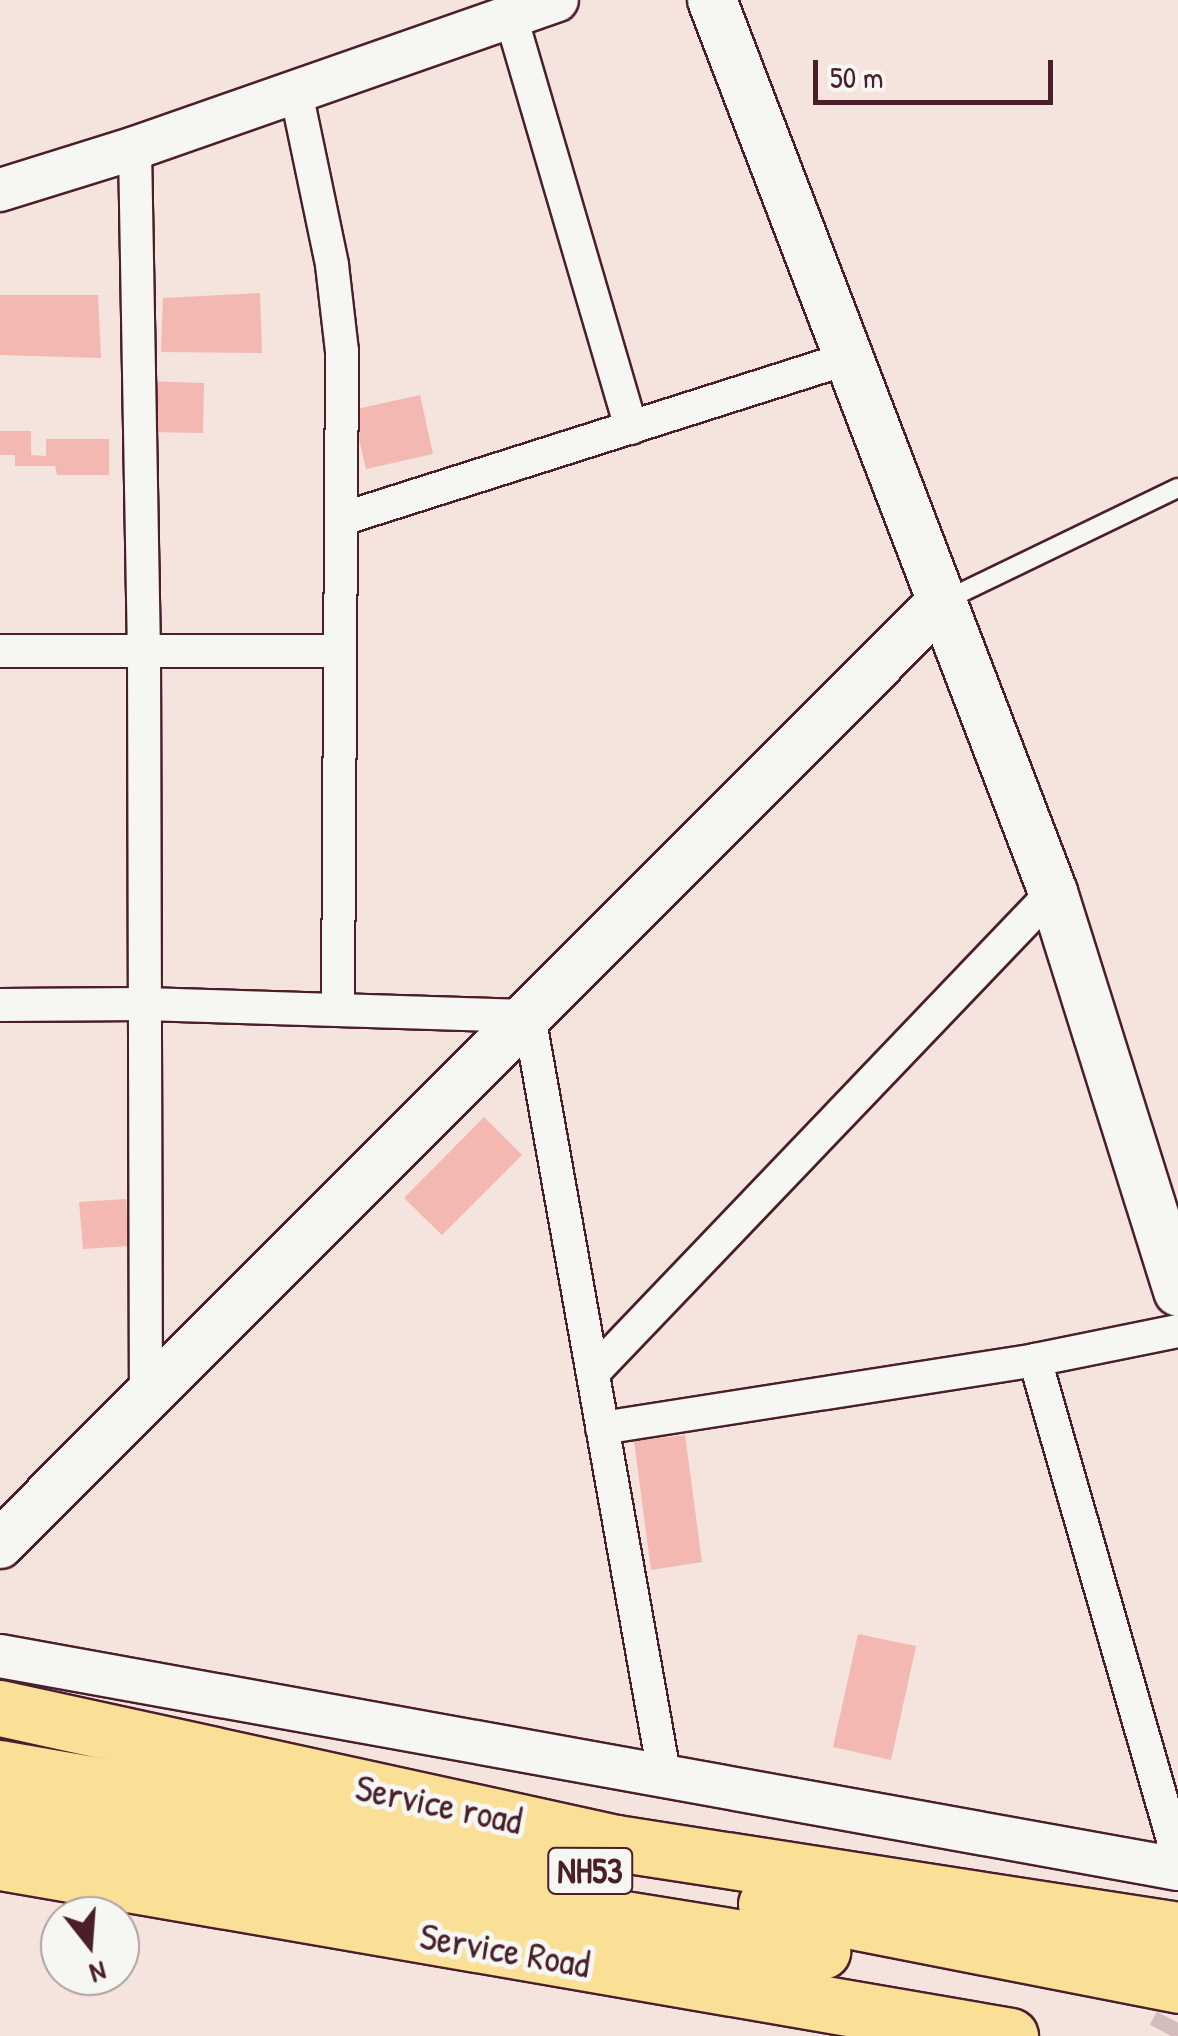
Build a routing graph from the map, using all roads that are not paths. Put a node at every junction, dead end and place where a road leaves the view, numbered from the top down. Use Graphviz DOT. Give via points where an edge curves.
graph roads {
  1 [pos="557,0"];
  2 [pos="712,0"];
  3 [pos="512,17"];
  4 [pos="296,92"];
  5 [pos="135,148"];
  6 [pos="0,190"];
  7 [pos="849,358"];
  8 [pos="632,428"];
  9 [pos="1178,488"];
  10 [pos="342,518"];
  11 [pos="940,603"];
  12 [pos="0,650"];
  13 [pos="339,651"];
  14 [pos="144,653"];
  15 [pos="1053,892"];
  16 [pos="145,1004"];
  17 [pos="0,1005"];
  18 [pos="338,1008"];
  19 [pos="528,1016"];
  20 [pos="1178,1292"];
  21 [pos="1178,1330"];
  22 [pos="1035,1360"];
  23 [pos="592,1374"];
  24 [pos="146,1398"];
  25 [pos="602,1428"];
  26 [pos="0,1544"];
  27 [pos="0,1656"];
  28 [pos="0,1708"];
  29 [pos="0,1768"];
  30 [pos="664,1773"];
  31 [pos="0,1818"];
  32 [pos="1178,1857"];
  33 [pos="0,1862"];
  34 [pos="1178,1868"];
  35 [pos="1178,1930"];
  36 [pos="1178,1985"];
  37 [pos="1178,2023"];
  38 [pos="1010,2036"];
  1 -- 3 [label="street"];
  2 -- 7 [label="main road"];
  3 -- 4 [label="street"];
  3 -- 8 [label="street"];
  4 -- 5 [label="street"];
  4 -- 10 [label="street" via="339,306"];
  5 -- 6 [label="street"];
  5 -- 14 [label="street"];
  7 -- 8 [label="street"];
  7 -- 11 [label="main road"];
  8 -- 10 [label="street"];
  9 -- 11 [label="lane"];
  10 -- 13 [label="street"];
  11 -- 15 [label="main road"];
  11 -- 19 [label="main road"];
  12 -- 14 [label="street"];
  13 -- 14 [label="street"];
  13 -- 18 [label="street"];
  14 -- 16 [label="street"];
  15 -- 20 [label="main road"];
  15 -- 23 [label="street"];
  16 -- 17 [label="street"];
  16 -- 18 [label="street"];
  16 -- 24 [label="street"];
  18 -- 19 [label="street"];
  19 -- 23 [label="street"];
  19 -- 24 [label="main road"];
  21 -- 22 [label="street"];
  22 -- 25 [label="street"];
  22 -- 32 [label="street"];
  23 -- 25 [label="street"];
  24 -- 26 [label="main road"];
  25 -- 30 [label="street"];
  27 -- 30 [label="street"];
  28 -- 35 [label="highway, Service road" via="616,1842"];
  29 -- 36 [label="highway, NH53" via="683,1887"];
  30 -- 34 [label="street"];
  31 -- 37 [label="highway, NH53" via="800,1946"];
  33 -- 38 [label="highway, Service Road"];
}
